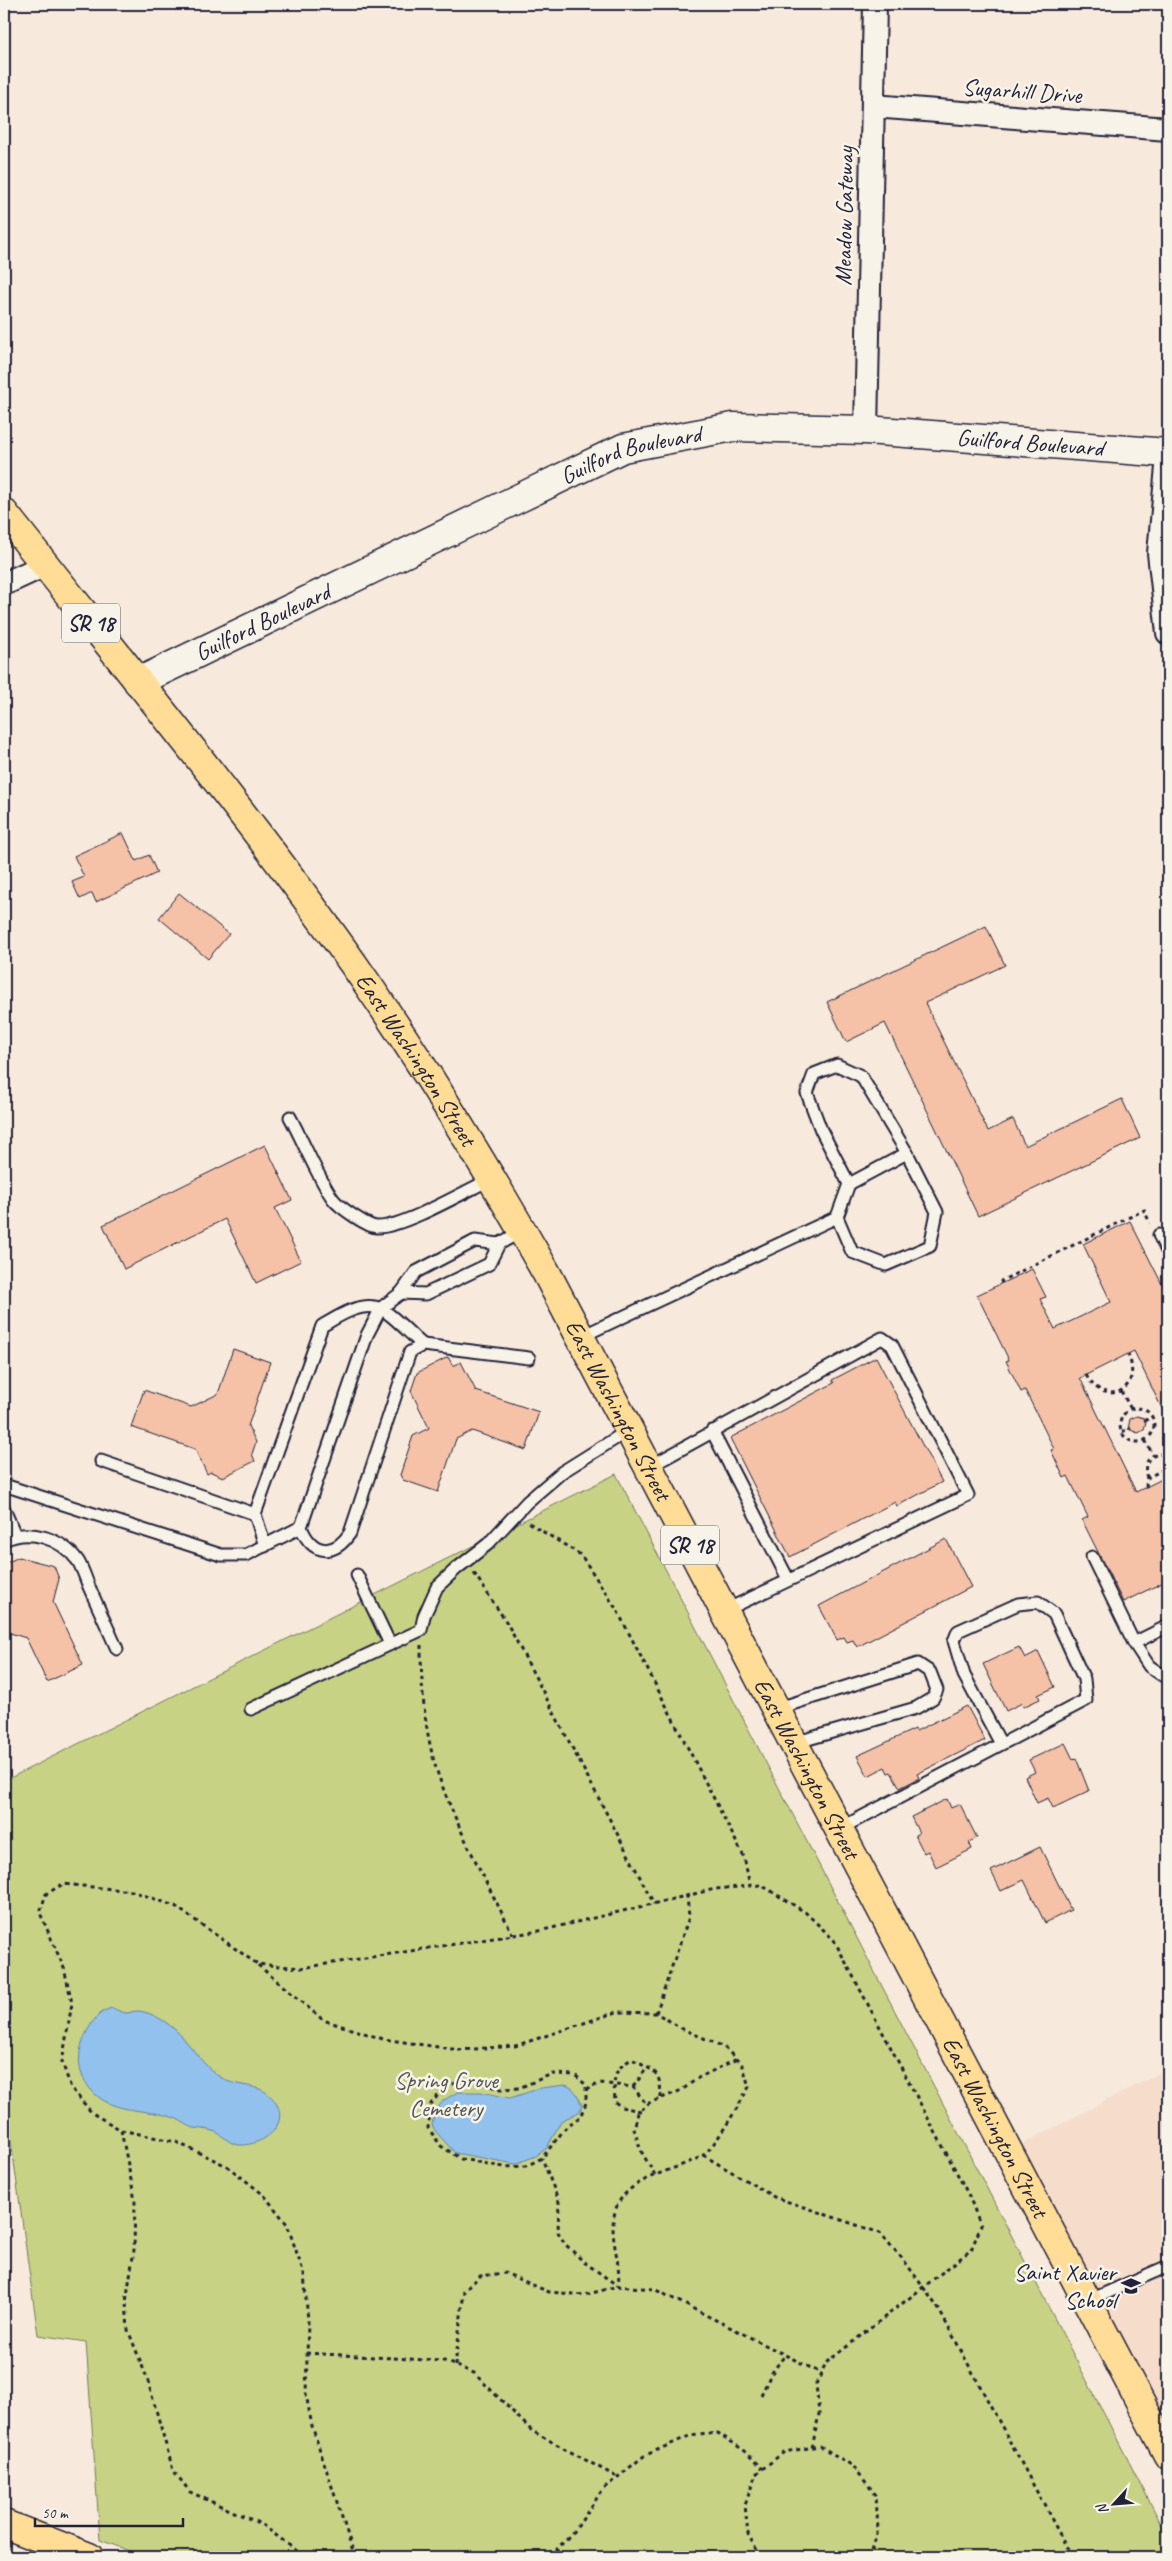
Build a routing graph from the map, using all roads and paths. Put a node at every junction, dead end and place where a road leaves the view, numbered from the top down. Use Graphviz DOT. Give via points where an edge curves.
graph roads {
  1 [pos="875,4"];
  2 [pos="872,106"];
  3 [pos="1168,129"];
  4 [pos="866,430"];
  5 [pos="1168,455"];
  6 [pos="4,513"];
  7 [pos="45,565"];
  8 [pos="4,584"];
  9 [pos="1168,633"];
  10 [pos="138,682"];
  11 [pos="290,1117"];
  12 [pos="907,1154"];
  13 [pos="491,1179"];
  14 [pos="849,1184"];
  15 [pos="837,1217"];
  16 [pos="1159,1235"];
  17 [pos="511,1238"];
  18 [pos="1168,1253"];
  19 [pos="1002,1283"];
  20 [pos="402,1293"];
  21 [pos="381,1308"];
  22 [pos="580,1338"];
  23 [pos="423,1345"];
  24 [pos="1128,1354"];
  25 [pos="529,1358"];
  26 [pos="1086,1375"];
  27 [pos="1121,1391"];
  28 [pos="1131,1409"];
  29 [pos="1152,1418"];
  30 [pos="1144,1421"];
  31 [pos="1131,1428"];
  32 [pos="629,1430"];
  33 [pos="712,1431"];
  34 [pos="1122,1432"];
  35 [pos="1145,1440"];
  36 [pos="1153,1455"];
  37 [pos="1168,1457"];
  38 [pos="101,1461"];
  39 [pos="649,1467"];
  40 [pos="1168,1467"];
  41 [pos="1147,1478"];
  42 [pos="4,1485"];
  43 [pos="1146,1487"];
  44 [pos="4,1509"];
  45 [pos="255,1514"];
  46 [pos="514,1516"];
  47 [pos="301,1527"];
  48 [pos="9,1537"];
  49 [pos="265,1546"];
  50 [pos="1092,1557"];
  51 [pos="466,1561"];
  52 [pos="357,1575"];
  53 [pos="788,1579"];
  54 [pos="724,1611"];
  55 [pos="1168,1626"];
  56 [pos="421,1630"];
  57 [pos="1134,1643"];
  58 [pos="390,1644"];
  59 [pos="117,1649"];
  60 [pos="1168,1676"];
  61 [pos="251,1709"];
  62 [pos="776,1709"];
  63 [pos="794,1743"];
  64 [pos="1001,1744"];
  65 [pos="839,1829"];
  66 [pos="750,1886"];
  67 [pos="688,1896"];
  68 [pos="654,1904"];
  69 [pos="513,1935"];
  70 [pos="257,1964"];
  71 [pos="656,2013"];
  72 [pos="737,2060"];
  73 [pos="647,2068"];
  74 [pos="614,2083"];
  75 [pos="633,2087"];
  76 [pos="586,2090"];
  77 [pos="660,2098"];
  78 [pos="647,2105"];
  79 [pos="641,2111"];
  80 [pos="121,2130"];
  81 [pos="703,2155"];
  82 [pos="542,2158"];
  83 [pos="655,2175"];
  84 [pos="1168,2266"];
  85 [pos="618,2286"];
  86 [pos="923,2288"];
  87 [pos="1088,2301"];
  88 [pos="306,2353"];
  89 [pos="785,2355"];
  90 [pos="455,2366"];
  91 [pos="821,2373"];
  92 [pos="761,2395"];
  93 [pos="812,2448"];
  94 [pos="1168,2455"];
  95 [pos="762,2469"];
  96 [pos="618,2477"];
  97 [pos="4,2524"];
  98 [pos="89,2557"];
  99 [pos="305,2557"];
  100 [pos="355,2557"];
  101 [pos="550,2557"];
  102 [pos="760,2557"];
  103 [pos="870,2557"];
  104 [pos="1072,2557"];
  1 -- 2 [label="street, Meadow Gateway"];
  2 -- 3 [label="street, Sugarhill Drive"];
  2 -- 4 [label="street, Meadow Gateway"];
  4 -- 5 [label="street, Guilford Boulevard"];
  4 -- 10 [label="street, Guilford Boulevard" via="733,427 623,448"];
  5 -- 9 [label="street" via="1159,553"];
  6 -- 7 [label="main road, East Washington Street / SR 18"];
  7 -- 8 [label="street"];
  7 -- 10 [label="main road, East Washington Street / SR 18"];
  10 -- 13 [label="main road, East Washington Street / SR 18" via="299,889 366,982 430,1077"];
  11 -- 13 [label="lane" via="334,1200 376,1228 426,1211"];
  12 -- 14 [label="lane"];
  12 -- 14 [label="lane" via="861,1076 838,1064 814,1074 807,1093 820,1130"];
  12 -- 15 [label="lane" via="937,1212 930,1246 886,1265 852,1252"];
  13 -- 17 [label="main road, East Washington Street / SR 18"];
  14 -- 15 [label="lane"];
  15 -- 22 [label="lane"];
  16 -- 18 [label="lane"];
  16 -- 19 [label="path" via="1144,1210"];
  17 -- 20 [label="lane" via="475,1242 416,1272"];
  17 -- 20 [label="lane" via="489,1264 426,1294"];
  17 -- 22 [label="main road, East Washington Street / SR 18"];
  20 -- 21 [label="lane"];
  21 -- 23 [label="lane"];
  21 -- 45 [label="lane" via="345,1312 322,1326"];
  21 -- 47 [label="lane" via="367,1335"];
  22 -- 32 [label="main road, East Washington Street / SR 18"];
  23 -- 25 [label="lane"];
  23 -- 47 [label="lane" via="410,1352 350,1533 342,1545 330,1550 318,1549 306,1539"];
  24 -- 27 [label="path" via="1131,1379"];
  26 -- 27 [label="path" via="1100,1390 1108,1393"];
  27 -- 28 [label="path"];
  28 -- 29 [label="path" via="1142,1409"];
  28 -- 34 [label="path" via="1123,1416"];
  29 -- 30 [label="path"];
  29 -- 35 [label="path" via="1153,1432"];
  31 -- 34 [label="path"];
  32 -- 39 [label="main road, East Washington Street / SR 18"];
  32 -- 46 [label="lane" via="562,1472"];
  33 -- 39 [label="lane"];
  33 -- 53 [label="lane"];
  33 -- 53 [label="lane" via="882,1338 892,1345 968,1495"];
  34 -- 35 [label="path" via="1130,1440"];
  35 -- 36 [label="path"];
  36 -- 37 [label="path"];
  36 -- 41 [label="path" via="1146,1463"];
  38 -- 45 [label="lane"];
  39 -- 54 [label="main road, East Washington Street / SR 18"];
  40 -- 41 [label="path"];
  41 -- 43 [label="path"];
  42 -- 49 [label="lane" via="221,1555 246,1555"];
  44 -- 48 [label="lane"];
  45 -- 49 [label="lane"];
  46 -- 51 [label="lane" via="488,1544"];
  46 -- 66 [label="path" via="541,1529 580,1555 617,1610 744,1857"];
  47 -- 49 [label="lane"];
  48 -- 59 [label="lane" via="27,1534 48,1537 66,1549 78,1562"];
  50 -- 57 [label="lane"];
  51 -- 56 [label="lane" via="436,1588"];
  51 -- 68 [label="path" via="507,1623"];
  52 -- 58 [label="lane"];
  53 -- 54 [label="lane"];
  54 -- 62 [label="main road, East Washington Street / SR 18"];
  55 -- 57 [label="lane"];
  56 -- 58 [label="lane"];
  56 -- 69 [label="path" via="424,1709 440,1779"];
  57 -- 60 [label="lane" via="1149,1666"];
  58 -- 61 [label="lane"];
  62 -- 63 [label="main road, East Washington Street / SR 18"];
  62 -- 63 [label="lane" via="918,1664 930,1672 937,1690 934,1698 916,1708"];
  63 -- 65 [label="main road, East Washington Street / SR 18"];
  64 -- 64 [label="lane" via="1086,1700 1084,1679 1054,1614 1038,1602 1018,1604 958,1631 954,1641 964,1675"];
  64 -- 65 [label="lane"];
  65 -- 87 [label="main road, East Washington Street / SR 18"];
  66 -- 67 [label="path" via="715,1889"];
  66 -- 86 [label="path" via="761,1885 805,1912 834,1940 969,2196 980,2226 971,2250"];
  67 -- 68 [label="path"];
  67 -- 71 [label="path" via="689,1917"];
  68 -- 69 [label="path"];
  69 -- 70 [label="path" via="302,1968"];
  70 -- 71 [label="path" via="323,2020 383,2039 459,2050 515,2046 617,2012"];
  70 -- 80 [label="path" via="174,1906 132,1891 63,1884 46,1894 40,1913 64,1968 72,2002 62,2062 71,2088 92,2113"];
  71 -- 72 [label="path" via="724,2047"];
  72 -- 77 [label="path" via="698,2078 682,2090"];
  72 -- 81 [label="path" via="743,2066 749,2087"];
  73 -- 74 [label="path" via="632,2059 622,2064"];
  73 -- 75 [label="path"];
  73 -- 77 [label="path" via="660,2078"];
  74 -- 75 [label="path"];
  74 -- 76 [label="path" via="600,2083"];
  74 -- 79 [label="path" via="615,2102 621,2107"];
  75 -- 78 [label="path"];
  76 -- 82 [label="path" via="586,2104 580,2117 567,2126"];
  76 -- 82 [label="path" via="586,2085 574,2075 552,2074 519,2088 500,2089 469,2080 445,2086 431,2104 428,2128 441,2146 461,2159 504,2167 526,2166"];
  77 -- 78 [label="path"];
  78 -- 79 [label="path"];
  79 -- 83 [label="path" via="634,2129 641,2151"];
  80 -- 88 [label="path" via="176,2142 227,2166 264,2195 287,2224 304,2274 308,2321"];
  80 -- 99 [label="path" via="136,2200 134,2250 126,2302 128,2330 150,2387 173,2470 190,2492 261,2524"];
  81 -- 83 [label="path"];
  81 -- 86 [label="path" via="774,2197 880,2233"];
  82 -- 85 [label="path" via="559,2202 558,2232 565,2244"];
  83 -- 85 [label="path" via="628,2191 615,2210 612,2239 620,2271"];
  84 -- 87 [label="lane"];
  85 -- 89 [label="path" via="654,2289"];
  85 -- 90 [label="path" via="585,2295 549,2292 505,2273 480,2276 464,2291"];
  86 -- 91 [label="path" via="827,2362"];
  86 -- 104 [label="path" via="938,2308"];
  87 -- 94 [label="main road, East Washington Street / SR 18"];
  88 -- 90 [label="path" via="444,2362"];
  88 -- 100 [label="path" via="306,2394 312,2426"];
  89 -- 91 [label="path"];
  89 -- 92 [label="path" via="770,2374"];
  90 -- 96 [label="path" via="474,2373 532,2431"];
  91 -- 93 [label="path" via="816,2384 819,2414"];
  93 -- 95 [label="path" via="784,2452"];
  93 -- 103 [label="path" via="820,2446 853,2466 876,2495 878,2530"];
  95 -- 96 [label="path" via="745,2451 718,2433 689,2436 644,2456"];
  95 -- 102 [label="path" via="756,2474 745,2505 748,2534"];
  96 -- 101 [label="path" via="603,2489 578,2526"];
  97 -- 98 [label="main road"];
}
